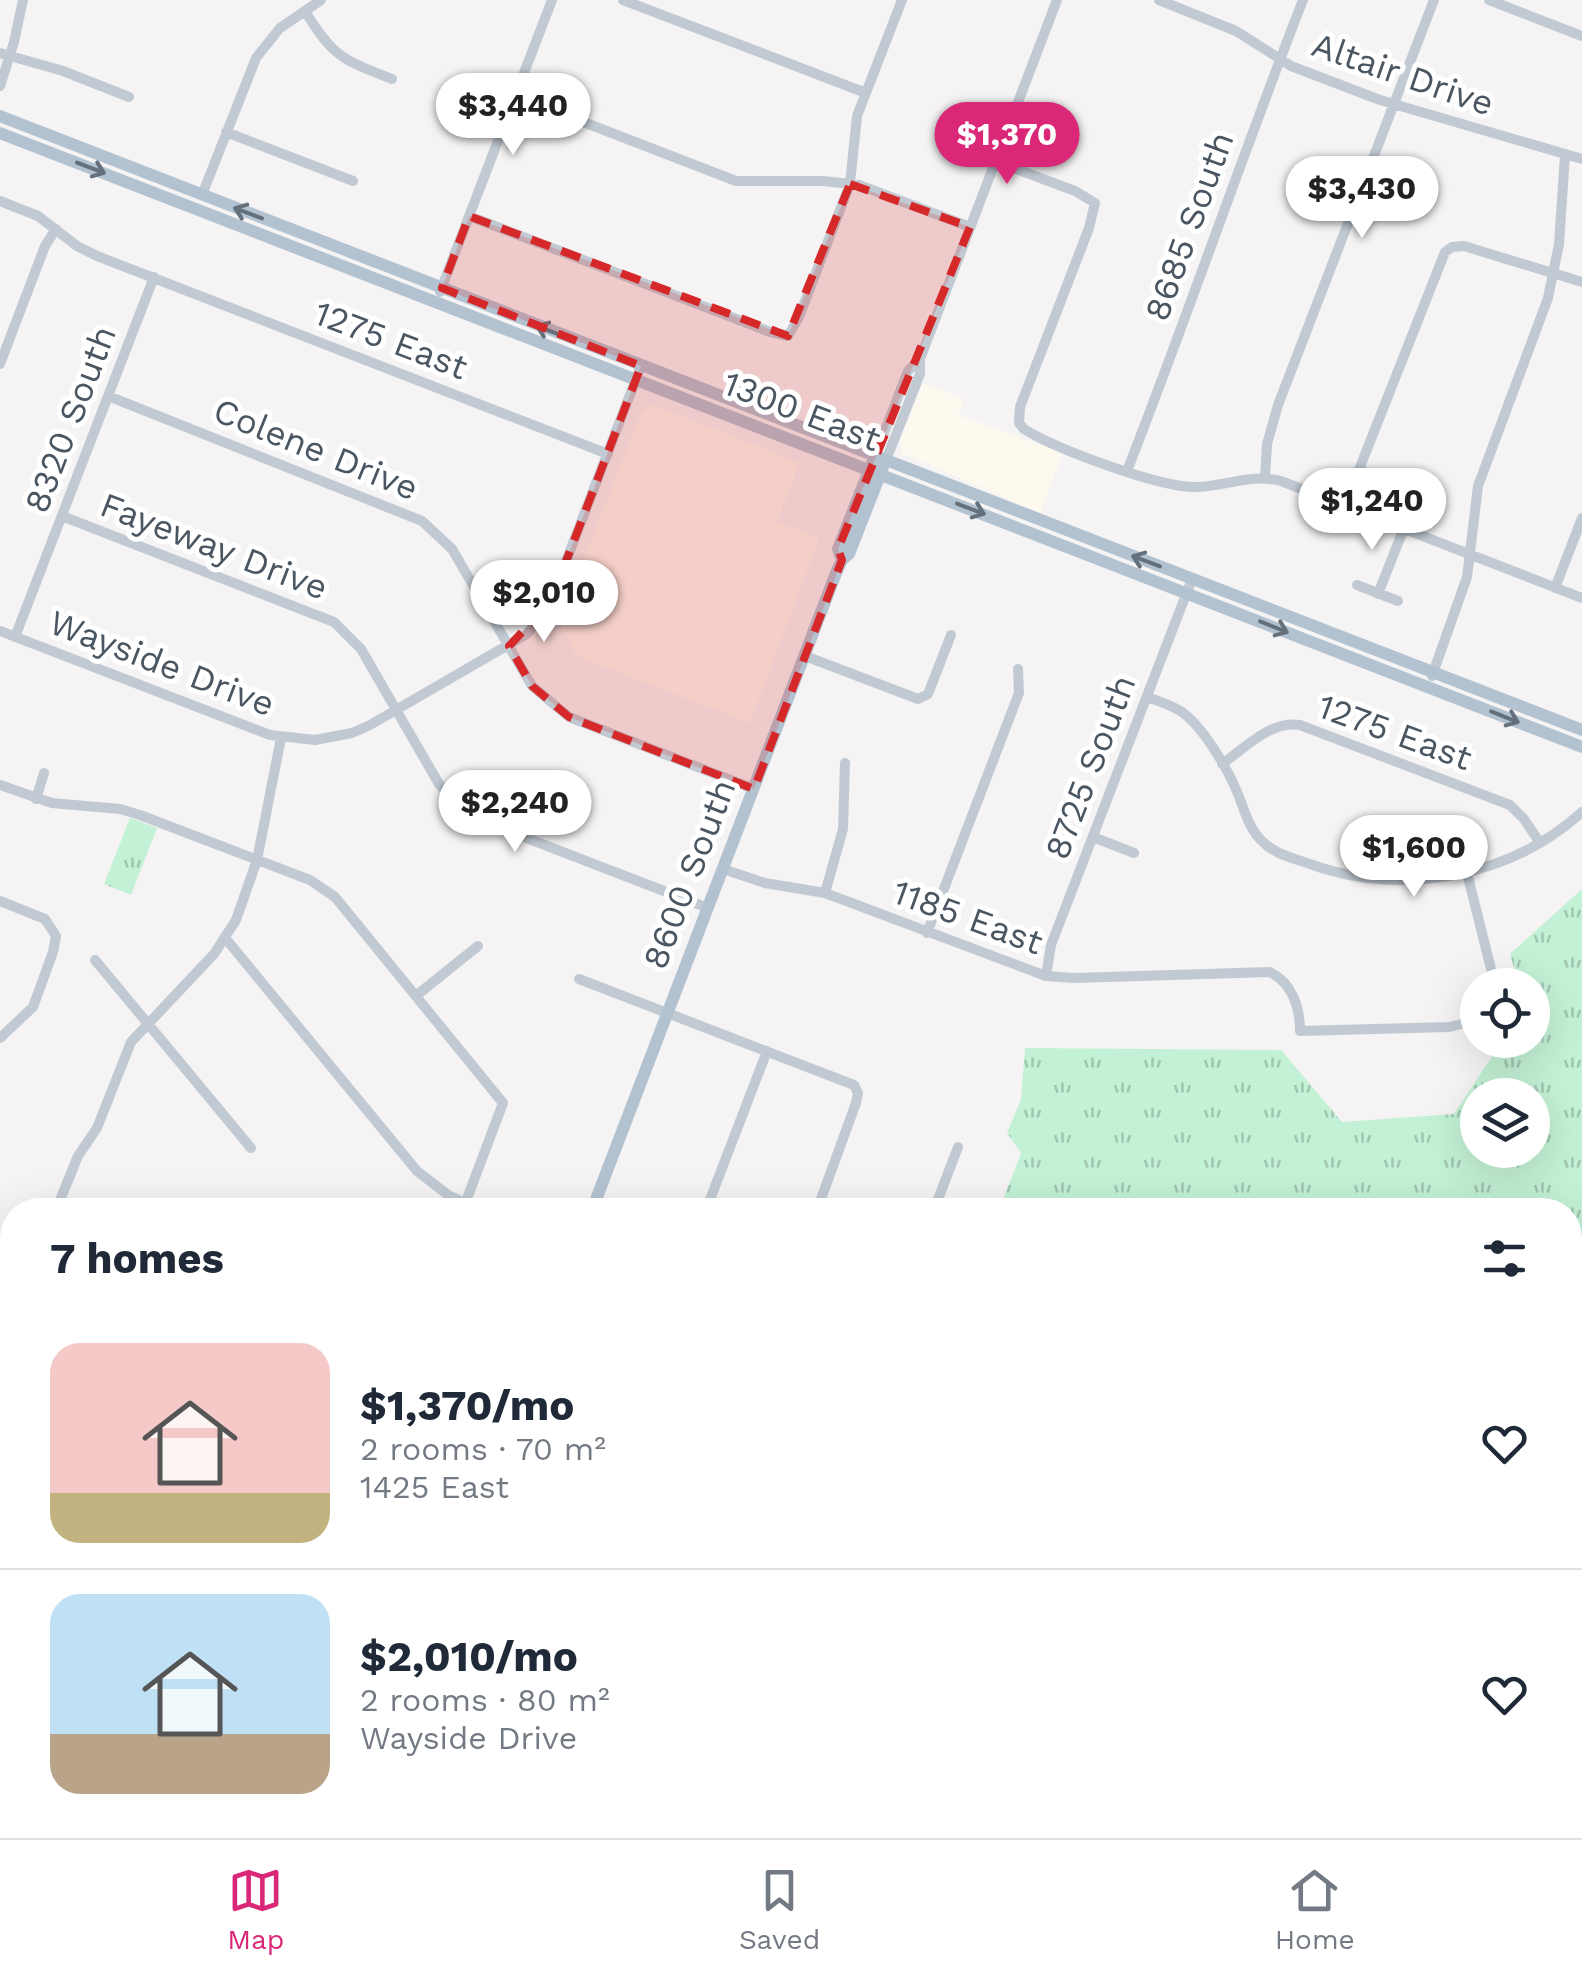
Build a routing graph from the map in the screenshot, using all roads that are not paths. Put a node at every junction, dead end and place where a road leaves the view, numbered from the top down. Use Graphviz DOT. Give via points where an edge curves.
graph roads {
  1 [pos="23,0"];
  2 [pos="321,0"];
  3 [pos="552,0"];
  4 [pos="623,0"];
  5 [pos="902,0"];
  6 [pos="1056,0"];
  7 [pos="1159,0"];
  8 [pos="1303,0"];
  9 [pos="1434,0"];
  10 [pos="1489,0"];
  11 [pos="1173,2"];
  12 [pos="305,12"];
  13 [pos="1582,36"];
  14 [pos="5,54"];
  15 [pos="1279,60"];
  16 [pos="392,79"];
  17 [pos="0,86"];
  18 [pos="866,93"];
  19 [pos="516,96"];
  20 [pos="129,97"];
  21 [pos="1394,104"];
  22 [pos="0,116"];
  23 [pos="226,132"];
  24 [pos="0,133"];
  25 [pos="1566,155"];
  26 [pos="1582,158"];
  27 [pos="995,161"];
  28 [pos="353,181"];
  29 [pos="850,184"];
  30 [pos="202,195"];
  31 [pos="0,200"];
  32 [pos="469,216"];
  33 [pos="970,227"];
  34 [pos="56,229"];
  35 [pos="1554,275"];
  36 [pos="154,277"];
  37 [pos="1582,282"];
  38 [pos="442,288"];
  39 [pos="436,302"];
  40 [pos="0,364"];
  41 [pos="639,372"];
  42 [pos="108,396"];
  43 [pos="608,454"];
  44 [pos="878,464"];
  45 [pos="1127,471"];
  46 [pos="1265,477"];
  47 [pos="1346,505"];
  48 [pos="62,516"];
  49 [pos="1582,518"];
  50 [pos="1404,528"];
  51 [pos="1470,554"];
  52 [pos="1357,585"];
  53 [pos="1189,586"];
  54 [pos="1555,588"];
  55 [pos="1378,594"];
  56 [pos="1582,598"];
  57 [pos="1398,602"];
  58 [pos="0,630"];
  59 [pos="951,634"];
  60 [pos="16,636"];
  61 [pos="509,646"];
  62 [pos="805,656"];
  63 [pos="1018,668"];
  64 [pos="1430,680"];
  65 [pos="1147,697"];
  66 [pos="396,710"];
  67 [pos="1582,730"];
  68 [pos="281,738"];
  69 [pos="1582,747"];
  70 [pos="845,764"];
  71 [pos="1222,764"];
  72 [pos="44,772"];
  73 [pos="0,785"];
  74 [pos="754,789"];
  75 [pos="36,799"];
  76 [pos="1582,812"];
  77 [pos="1092,837"];
  78 [pos="1540,843"];
  79 [pos="1134,853"];
  80 [pos="258,860"];
  81 [pos="723,869"];
  82 [pos="1467,873"];
  83 [pos="825,893"];
  84 [pos="0,901"];
  85 [pos="708,908"];
  86 [pos="927,933"];
  87 [pos="226,939"];
  88 [pos="478,946"];
  89 [pos="96,960"];
  90 [pos="1491,968"];
  91 [pos="1046,976"];
  92 [pos="578,979"];
  93 [pos="417,995"];
  94 [pos="668,1012"];
  95 [pos="148,1021"];
  96 [pos="1460,1024"];
  97 [pos="0,1038"];
  98 [pos="767,1051"];
  99 [pos="958,1147"];
  100 [pos="251,1148"];
  101 [pos="61,1198"];
  102 [pos="456,1198"];
  103 [pos="467,1198"];
  104 [pos="597,1198"];
  105 [pos="711,1198"];
  106 [pos="821,1198"];
  107 [pos="939,1198"];
  1 -- 14 [label="street"];
  2 -- 12 [label="street"];
  3 -- 19 [label="street"];
  4 -- 18 [label="street"];
  5 -- 18 [label="street"];
  6 -- 27 [label="street, 8600 South"];
  7 -- 11 [label="street, Altair Drive"];
  8 -- 15 [label="street, 8685 South"];
  9 -- 21 [label="street"];
  10 -- 13 [label="street"];
  11 -- 15 [label="street, Altair Drive"];
  12 -- 16 [label="street" via="330,49"];
  12 -- 23 [label="street" via="280,28 256,58"];
  14 -- 17 [label="street"];
  14 -- 20 [label="street"];
  15 -- 21 [label="street, Altair Drive"];
  15 -- 45 [label="street, 8685 South"];
  18 -- 29 [label="street" via="854,128"];
  19 -- 29 [label="street" via="736,180"];
  19 -- 32 [label="street"];
  21 -- 25 [label="street, Altair Drive"];
  21 -- 46 [label="street" via="1278,405"];
  22 -- 30 [label="main road, 1300 East"];
  23 -- 28 [label="street"];
  23 -- 30 [label="street"];
  24 -- 39 [label="main road, 1300 East, one-way"];
  25 -- 26 [label="street, Altair Drive"];
  25 -- 35 [label="street"];
  27 -- 33 [label="street, 8600 South"];
  27 -- 45 [label="street" via="1095,203 1019,424"];
  29 -- 32 [label="street" via="788,336"];
  29 -- 33 [label="street"];
  38 -- 30 [label="main road, 1300 East, one-way"];
  31 -- 34 [label="street, 1275 East"];
  32 -- 38 [label="street"];
  33 -- 44 [label="street, 8600 South" via="920,359 908,371"];
  34 -- 36 [label="street, 1275 East" via="87,252"];
  34 -- 40 [label="street"];
  35 -- 37 [label="street"];
  35 -- 47 [label="street" via="1464,246 1445,252"];
  35 -- 51 [label="street" via="1478,486"];
  36 -- 42 [label="street, 8320 South"];
  36 -- 43 [label="street, 1275 East"];
  38 -- 39 [label="street"];
  41 -- 38 [label="main road, 1300 East, one-way"];
  39 -- 41 [label="main road, 1300 East"];
  41 -- 43 [label="street, Wayside Drive"];
  41 -- 44 [label="main road, 1300 East"];
  42 -- 48 [label="street, 8320 South"];
  42 -- 61 [label="street, Colene Drive" via="422,521 452,549"];
  43 -- 61 [label="street, Wayside Drive" via="544,615"];
  44 -- 53 [label="main road, 1300 East"];
  44 -- 62 [label="main road, 8600 South" via="838,549 842,560"];
  45 -- 46 [label="street" via="1198,487"];
  46 -- 47 [label="street"];
  47 -- 50 [label="street"];
  48 -- 60 [label="street, 8320 South"];
  48 -- 66 [label="street, Fayeway Drive" via="334,622 361,650"];
  49 -- 54 [label="street"];
  50 -- 51 [label="street"];
  50 -- 55 [label="street"];
  51 -- 54 [label="street"];
  51 -- 64 [label="street"];
  52 -- 55 [label="street"];
  53 -- 64 [label="main road, 1300 East"];
  53 -- 65 [label="street, 8725 South"];
  54 -- 56 [label="street"];
  55 -- 57 [label="street"];
  58 -- 60 [label="street, Wayside Drive"];
  59 -- 62 [label="street" via="928,694 918,699"];
  60 -- 68 [label="street, Wayside Drive"];
  61 -- 66 [label="street, Wayside Drive"];
  61 -- 74 [label="street, Colene Drive" via="532,686 569,717"];
  62 -- 74 [label="main road, 8600 South"];
  63 -- 86 [label="street" via="1019,692"];
  64 -- 67 [label="main road, 1300 East"];
  64 -- 69 [label="main road, 1300 East, one-way"];
  65 -- 71 [label="street" via="1186,715"];
  65 -- 77 [label="street, 8725 South"];
  66 -- 68 [label="street, Wayside Drive" via="332,738"];
  66 -- 85 [label="street, Fayeway Drive" via="439,784 472,814"];
  68 -- 80 [label="street"];
  70 -- 83 [label="street" via="844,829"];
  71 -- 78 [label="street, 1275 East" via="1273,728 1300,725 1501,800 1518,811"];
  71 -- 82 [label="street" via="1251,826 1271,849 1342,874 1400,880"];
  72 -- 75 [label="street"];
  73 -- 75 [label="street"];
  74 -- 81 [label="main road, 8600 South"];
  75 -- 80 [label="street" via="120,809"];
  76 -- 78 [label="street"];
  77 -- 79 [label="street"];
  77 -- 91 [label="street, 8725 South"];
  78 -- 82 [label="street"];
  80 -- 87 [label="street"];
  80 -- 93 [label="street" via="335,896"];
  81 -- 83 [label="street, 1185 East"];
  81 -- 85 [label="main road, 8600 South"];
  82 -- 90 [label="street"];
  83 -- 86 [label="street, 1185 East"];
  84 -- 97 [label="street" via="45,919 56,936 32,1007"];
  85 -- 94 [label="main road, 8600 South"];
  86 -- 91 [label="street, 1185 East"];
  87 -- 95 [label="street"];
  87 -- 102 [label="street" via="416,1171"];
  88 -- 93 [label="street"];
  89 -- 95 [label="street"];
  91 -- 96 [label="street, 1185 East" via="1260,970 1279,976 1292,994 1300,1031"];
  92 -- 94 [label="street"];
  93 -- 103 [label="street" via="504,1103"];
  94 -- 98 [label="street"];
  94 -- 104 [label="main road, 8600 South"];
  95 -- 100 [label="street"];
  95 -- 101 [label="street" via="125,1053"];
  98 -- 105 [label="street"];
  98 -- 106 [label="street" via="857,1088"];
  99 -- 107 [label="street"];
}
